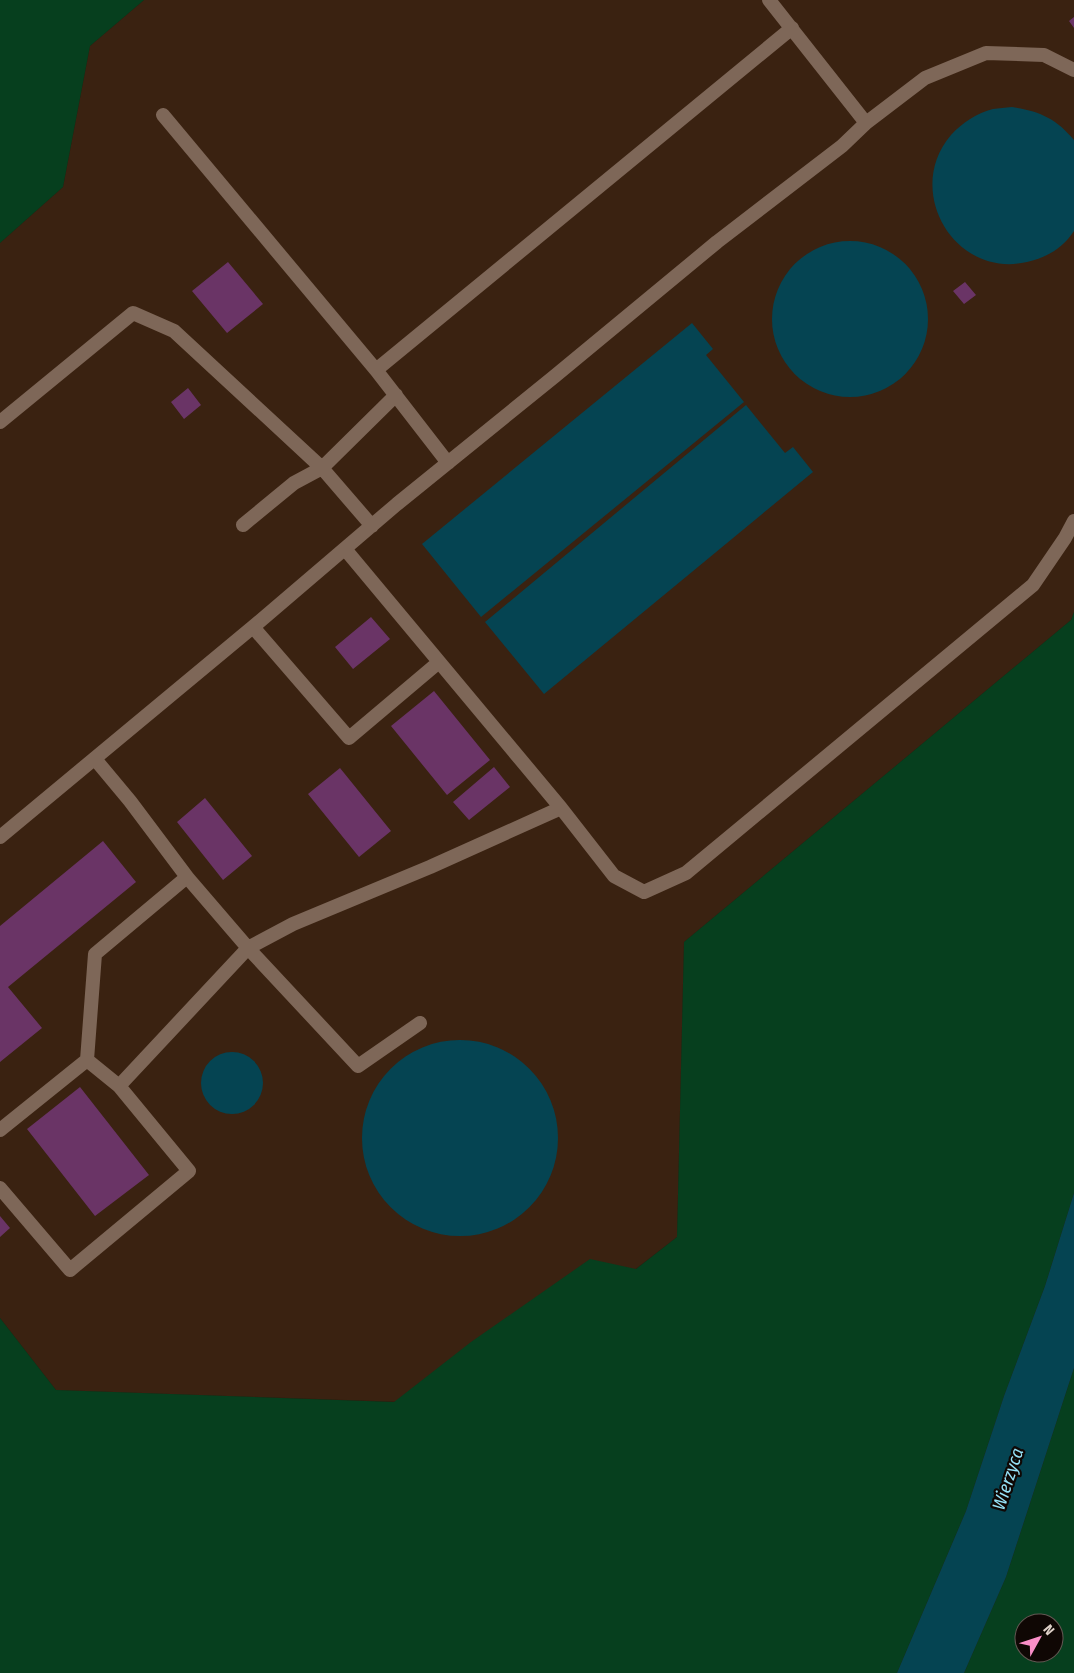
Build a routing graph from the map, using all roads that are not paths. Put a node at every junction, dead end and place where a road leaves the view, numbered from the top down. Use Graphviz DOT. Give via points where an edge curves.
graph roads {
  1 [pos="769,0"];
  2 [pos="792,28"];
  3 [pos="1074,70"];
  4 [pos="163,115"];
  5 [pos="866,123"];
  6 [pos="376,370"];
  7 [pos="396,395"];
  8 [pos="0,422"];
  9 [pos="448,463"];
  10 [pos="322,468"];
  11 [pos="1074,521"];
  12 [pos="243,525"];
  13 [pos="372,526"];
  14 [pos="345,549"];
  15 [pos="253,627"];
  16 [pos="440,662"];
  17 [pos="95,759"];
  18 [pos="561,808"];
  19 [pos="0,838"];
  20 [pos="186,877"];
  21 [pos="248,948"];
  22 [pos="420,1023"];
  23 [pos="87,1060"];
  24 [pos="119,1086"];
  25 [pos="0,1130"];
  26 [pos="0,1188"];
  1 -- 2 [label="lane"];
  2 -- 5 [label="lane"];
  2 -- 6 [label="lane"];
  3 -- 5 [label="lane" via="1044,55 986,53 925,78"];
  4 -- 6 [label="lane"];
  5 -- 9 [label="lane" via="842,146 717,242"];
  6 -- 7 [label="lane"];
  7 -- 9 [label="lane"];
  7 -- 10 [label="lane"];
  8 -- 10 [label="lane" via="133,313 174,331"];
  9 -- 13 [label="lane"];
  10 -- 12 [label="lane" via="294,483"];
  10 -- 13 [label="lane"];
  11 -- 18 [label="lane" via="1033,585 686,873 644,892 614,876"];
  13 -- 14 [label="lane"];
  14 -- 15 [label="lane"];
  14 -- 16 [label="lane"];
  15 -- 16 [label="lane" via="349,738"];
  15 -- 17 [label="lane"];
  16 -- 18 [label="lane"];
  17 -- 19 [label="lane"];
  17 -- 20 [label="lane"];
  18 -- 21 [label="lane" via="293,924"];
  20 -- 21 [label="lane"];
  20 -- 23 [label="lane" via="95,954"];
  21 -- 22 [label="lane" via="358,1066"];
  21 -- 24 [label="lane"];
  23 -- 24 [label="lane"];
  23 -- 25 [label="lane"];
  24 -- 26 [label="lane" via="189,1170 70,1270"];
}
